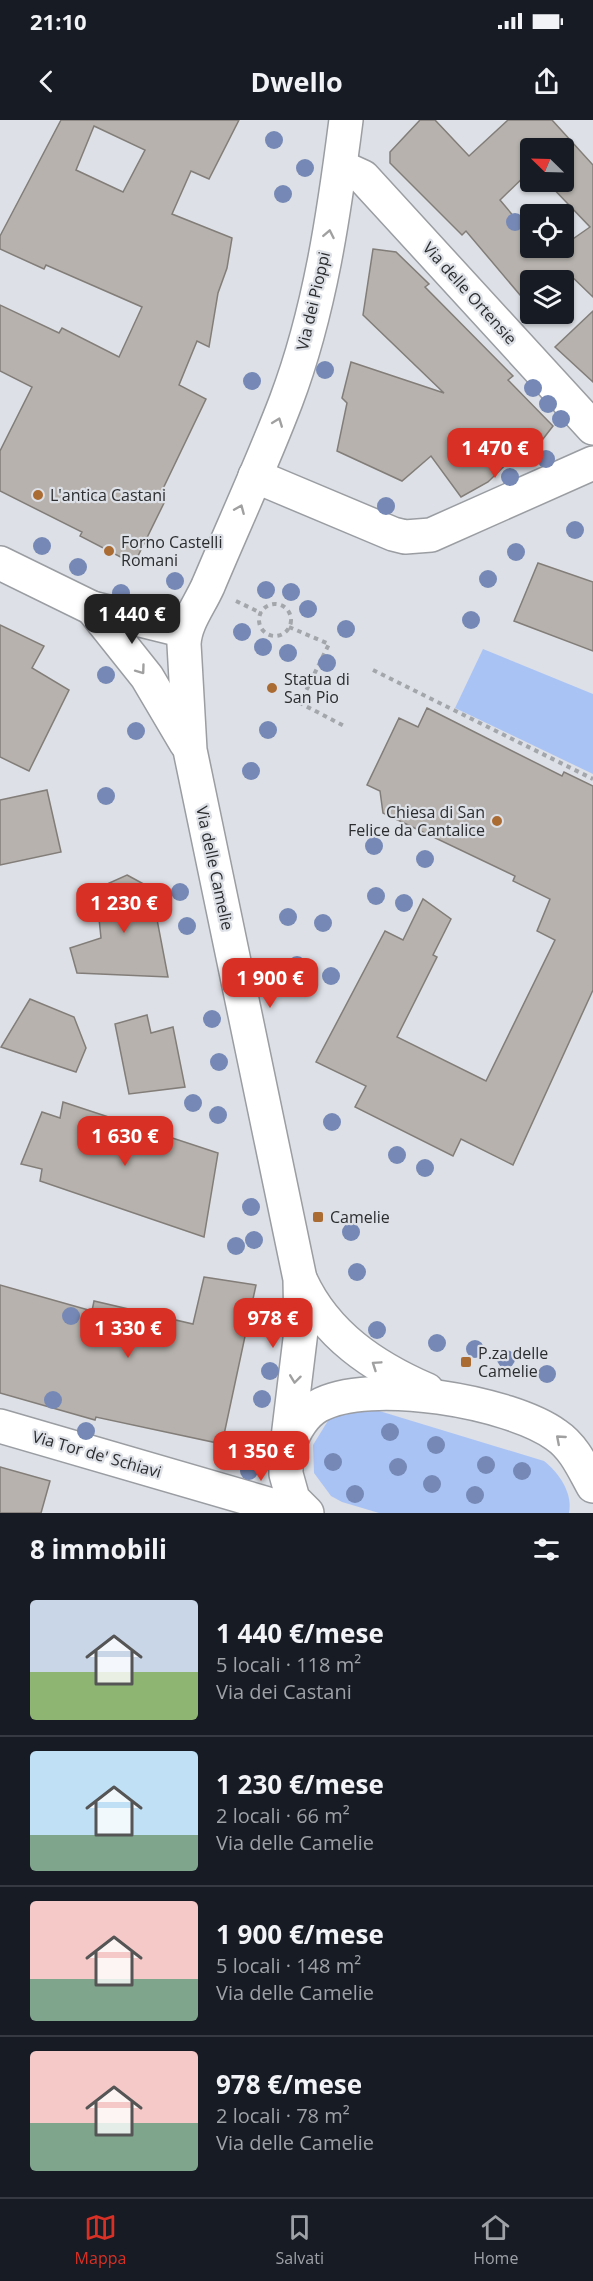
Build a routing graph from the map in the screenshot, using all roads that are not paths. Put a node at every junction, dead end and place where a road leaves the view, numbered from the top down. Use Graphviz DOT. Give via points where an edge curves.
graph roads {
  1 [pos="341,121"];
  2 [pos="341,167"];
  3 [pos="593,428"];
  4 [pos="593,463"];
  5 [pos="255,476"];
  6 [pos="0,563"];
  7 [pos="92,608"];
  8 [pos="185,631"];
  9 [pos="190,750"];
  10 [pos="300,1279"];
  11 [pos="448,1397"];
  12 [pos="0,1426"];
  13 [pos="286,1454"];
  14 [pos="593,1486"];
  15 [pos="298,1513"];
  16 [pos="307,1513"];
  1 -- 2 [label="street, Via dei Pioppi"];
  2 -- 3 [label="street, Via delle Ortensie" via="363,177"];
  5 -- 2 [label="street, Via dei Pioppi, one-way" via="306,338"];
  4 -- 5 [label="street" via="431,536 405,537"];
  8 -- 5 [label="street, Via dei Pioppi, one-way"];
  6 -- 7 [label="street"];
  7 -- 8 [label="street"];
  7 -- 9 [label="street, one-way" via="147,677"];
  8 -- 9 [label="street, Via delle Camelie"];
  9 -- 10 [label="street, Via delle Camelie"];
  11 -- 10 [label="street, Via delle Camelie, one-way" via="402,1379 362,1355 323,1317"];
  10 -- 13 [label="street, Via delle Camelie, one-way" via="301,1331"];
  11 -- 13 [label="street" via="368,1394 334,1398 310,1411"];
  14 -- 11 [label="street, one-way" via="571,1450 550,1430"];
  12 -- 15 [label="street, Via Tor de' Schiavi"];
  13 -- 16 [label="street, Via delle Camelie" via="290,1493"];
}
